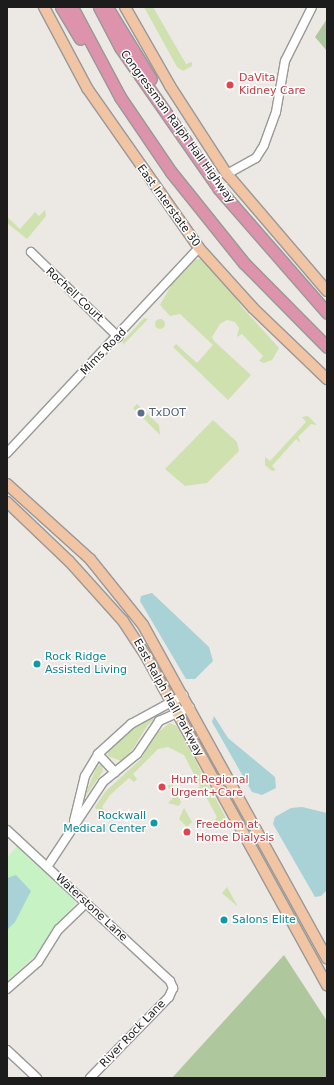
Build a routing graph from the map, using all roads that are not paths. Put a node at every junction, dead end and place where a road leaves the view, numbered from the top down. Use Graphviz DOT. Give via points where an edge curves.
graph roads {
  1 [pos="44,7"];
  2 [pos="61,7"];
  3 [pos="72,7"];
  4 [pos="98,7"];
  5 [pos="106,7"];
  6 [pos="125,7"];
  7 [pos="312,7"];
  8 [pos="157,152"];
  9 [pos="227,174"];
  10 [pos="245,219"];
  11 [pos="199,248"];
  12 [pos="31,252"];
  13 [pos="327,291"];
  14 [pos="327,313"];
  15 [pos="118,337"];
  16 [pos="327,347"];
  17 [pos="327,379"];
  18 [pos="7,453"];
  19 [pos="7,484"];
  20 [pos="7,502"];
  21 [pos="184,695"];
  22 [pos="170,700"];
  23 [pos="190,707"];
  24 [pos="176,713"];
  25 [pos="98,754"];
  26 [pos="115,772"];
  27 [pos="74,822"];
  28 [pos="7,830"];
  29 [pos="47,867"];
  30 [pos="86,903"];
  31 [pos="327,959"];
  32 [pos="327,985"];
  33 [pos="173,988"];
  34 [pos="7,989"];
  35 [pos="7,1050"];
  36 [pos="37,1078"];
  37 [pos="90,1078"];
  1 -- 11 [label="main road, East Interstate 30" via="88,88"];
  2 -- 8 [label="highway" via="112,93"];
  3 -- 8 [label="highway" via="120,97"];
  4 -- 10 [label="highway, Congressman Ralph Hall Highway" via="120,47 185,141"];
  5 -- 10 [label="highway" via="184,132"];
  6 -- 9 [label="main road"];
  7 -- 9 [label="street" via="285,61 276,112 264,145 256,158"];
  8 -- 16 [label="highway" via="244,263"];
  9 -- 13 [label="main road"];
  10 -- 14 [label="highway, Congressman Ralph Hall Highway"];
  11 -- 15 [label="street, Mims Road"];
  11 -- 17 [label="main road, East Interstate 30" via="253,308"];
  12 -- 15 [label="street, Rochell Court"];
  15 -- 18 [label="street, Mims Road"];
  19 -- 21 [label="main road, East Ralph Hall Parkway" via="90,559 120,594 160,651"];
  20 -- 22 [label="main road, East Ralph Hall Parkway" via="69,561 123,621"];
  21 -- 22 [label="street"];
  21 -- 23 [label="main road, East Ralph Hall Parkway"];
  22 -- 24 [label="main road, East Ralph Hall Parkway"];
  22 -- 25 [label="street" via="131,724"];
  23 -- 24 [label="street"];
  23 -- 31 [label="main road, East Ralph Hall Parkway"];
  24 -- 26 [label="street" via="159,721 137,754"];
  24 -- 32 [label="main road, East Ralph Hall Parkway"];
  25 -- 26 [label="street"];
  25 -- 27 [label="street" via="85,776"];
  26 -- 27 [label="street"];
  27 -- 29 [label="street" via="63,846"];
  28 -- 29 [label="street, Waterstone Lane"];
  29 -- 30 [label="street, Waterstone Lane"];
  30 -- 33 [label="street, Waterstone Lane" via="170,981"];
  30 -- 34 [label="street" via="59,930 38,962"];
  33 -- 37 [label="street, River Rock Lane" via="169,997"];
  35 -- 36 [label="street"];
}
